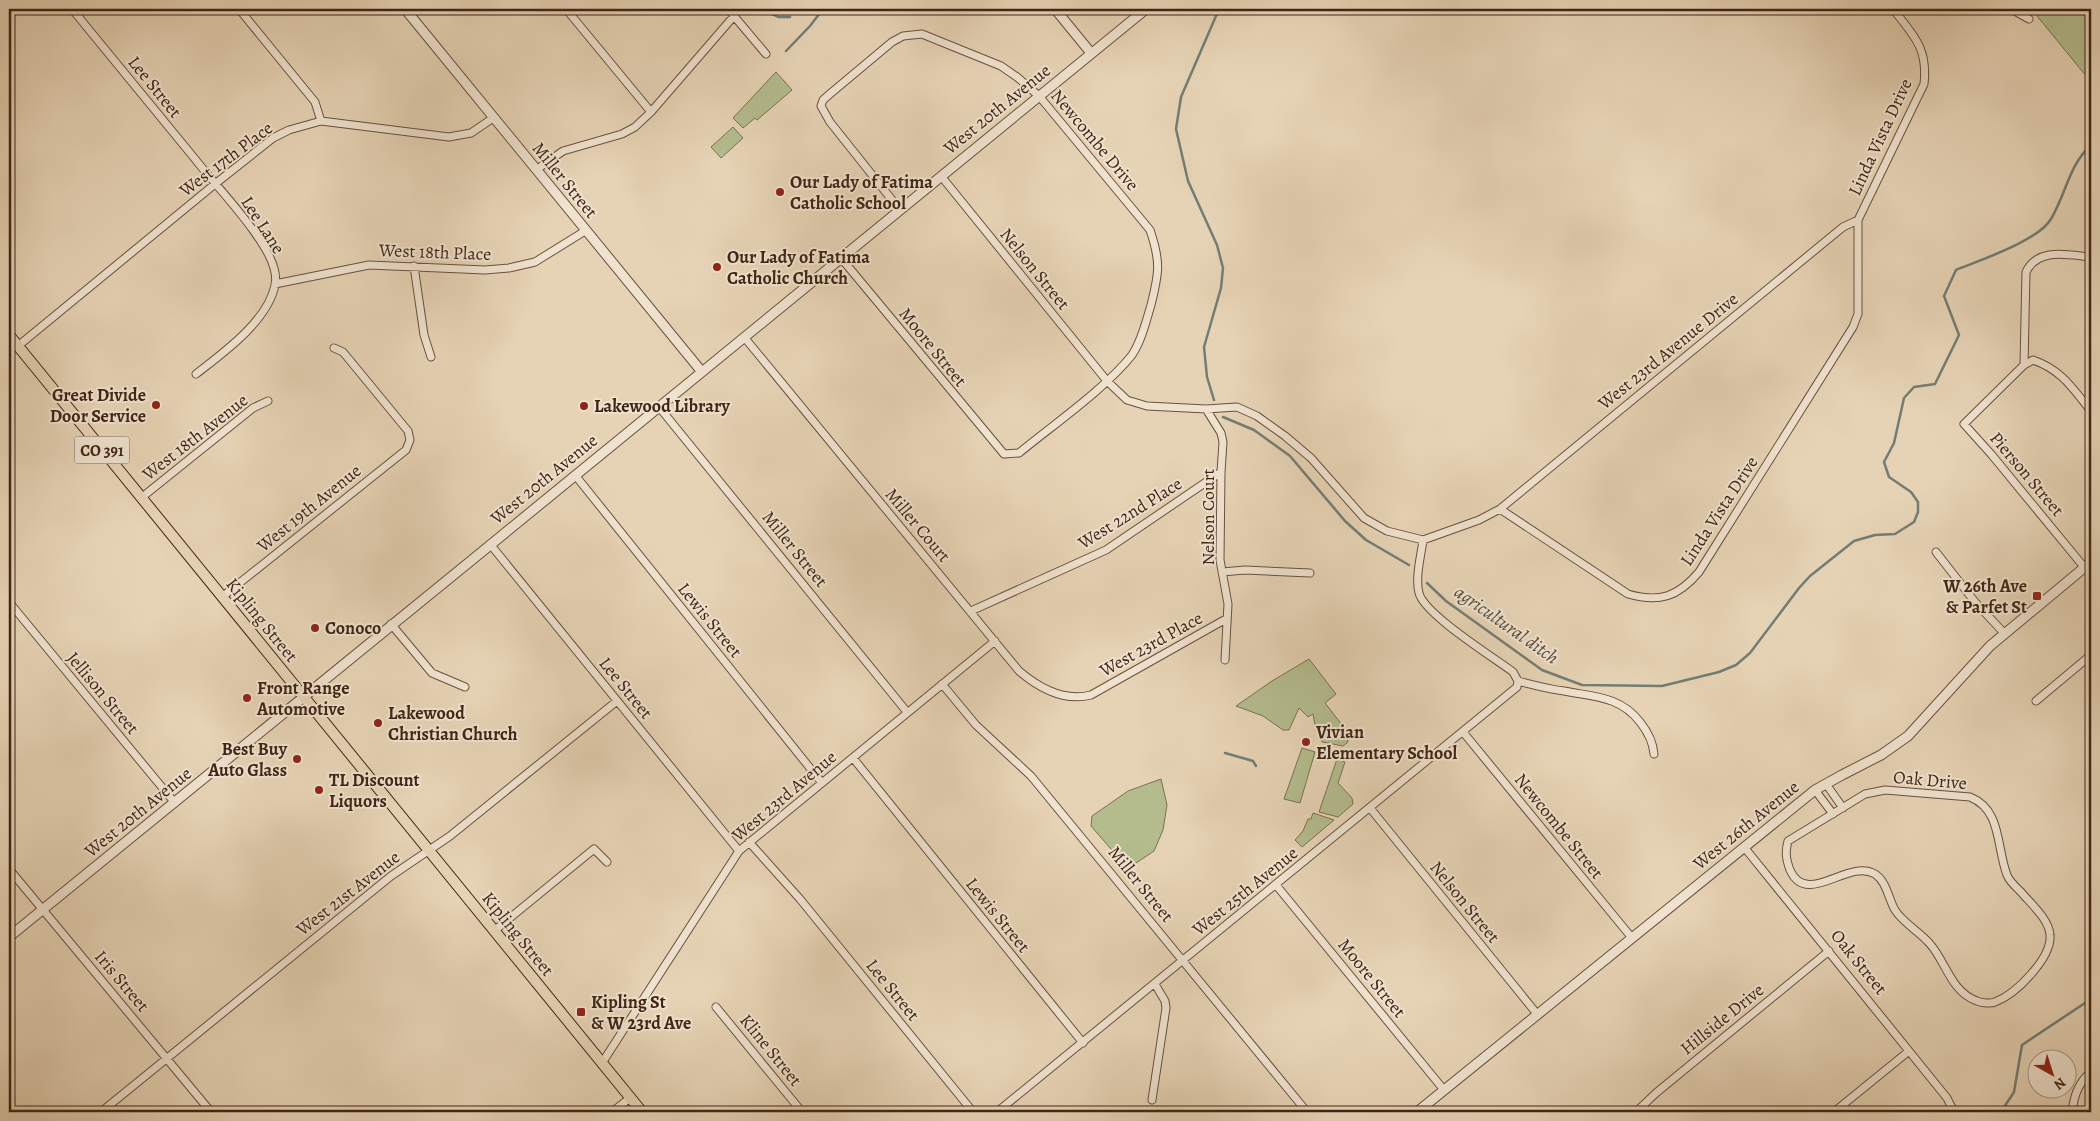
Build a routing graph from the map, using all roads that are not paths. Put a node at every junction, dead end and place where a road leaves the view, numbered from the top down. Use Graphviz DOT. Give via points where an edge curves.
graph roads {
  1 [pos="72,9"];
  2 [pos="239,9"];
  3 [pos="405,9"];
  4 [pos="566,9"];
  5 [pos="728,9"];
  6 [pos="1055,9"];
  7 [pos="1893,9"];
  8 [pos="2012,9"];
  9 [pos="1142,10"];
  10 [pos="734,16"];
  11 [pos="2029,19"];
  12 [pos="766,54"];
  13 [pos="1091,54"];
  14 [pos="1039,96"];
  15 [pos="651,112"];
  16 [pos="493,118"];
  17 [pos="321,121"];
  18 [pos="536,170"];
  19 [pos="940,176"];
  20 [pos="215,184"];
  21 [pos="900,210"];
  22 [pos="1858,220"];
  23 [pos="585,231"];
  24 [pos="2091,257"];
  25 [pos="841,258"];
  26 [pos="414,266"];
  27 [pos="276,284"];
  28 [pos="9,335"];
  29 [pos="744,337"];
  30 [pos="18,346"];
  31 [pos="334,348"];
  32 [pos="431,357"];
  33 [pos="2024,365"];
  34 [pos="702,372"];
  35 [pos="196,374"];
  36 [pos="1107,381"];
  37 [pos="268,401"];
  38 [pos="659,407"];
  39 [pos="1206,409"];
  40 [pos="2091,411"];
  41 [pos="1004,454"];
  42 [pos="1221,472"];
  43 [pos="575,475"];
  44 [pos="142,498"];
  45 [pos="1500,509"];
  46 [pos="1422,540"];
  47 [pos="490,544"];
  48 [pos="1936,552"];
  49 [pos="2088,564"];
  50 [pos="1222,572"];
  51 [pos="1310,573"];
  52 [pos="222,597"];
  53 [pos="9,602"];
  54 [pos="971,611"];
  55 [pos="1226,619"];
  56 [pos="391,624"];
  57 [pos="2004,633"];
  58 [pos="995,640"];
  59 [pos="2091,655"];
  60 [pos="1225,660"];
  61 [pos="1518,681"];
  62 [pos="942,684"];
  63 [pos="465,687"];
  64 [pos="1091,695"];
  65 [pos="303,696"];
  66 [pos="617,700"];
  67 [pos="2036,700"];
  68 [pos="907,712"];
  69 [pos="1463,732"];
  70 [pos="1654,754"];
  71 [pos="853,758"];
  72 [pos="822,783"];
  73 [pos="1826,784"];
  74 [pos="1815,790"];
  75 [pos="175,803"];
  76 [pos="1370,808"];
  77 [pos="1843,808"];
  78 [pos="1833,814"];
  79 [pos="749,842"];
  80 [pos="1744,847"];
  81 [pos="429,851"];
  82 [pos="739,851"];
  83 [pos="607,862"];
  84 [pos="9,869"];
  85 [pos="1276,884"];
  86 [pos="43,909"];
  87 [pos="494,930"];
  88 [pos="9,937"];
  89 [pos="1632,938"];
  90 [pos="1829,951"];
  91 [pos="1182,962"];
  92 [pos="1154,984"];
  93 [pos="716,1007"];
  94 [pos="1537,1014"];
  95 [pos="1083,1043"];
  96 [pos="1909,1051"];
  97 [pos="167,1059"];
  98 [pos="602,1063"];
  99 [pos="2091,1072"];
  100 [pos="1444,1090"];
  101 [pos="630,1098"];
  102 [pos="1152,1100"];
  103 [pos="101,1112"];
  104 [pos="211,1112"];
  105 [pos="612,1112"];
  106 [pos="642,1112"];
  107 [pos="802,1112"];
  108 [pos="973,1112"];
  109 [pos="997,1112"];
  110 [pos="1306,1112"];
  111 [pos="1417,1112"];
  112 [pos="1636,1112"];
  113 [pos="1834,1112"];
  114 [pos="1954,1112"];
  115 [pos="2072,1112"];
  1 -- 20 [label="street, Lee Street"];
  2 -- 17 [label="street" via="315,102"];
  3 -- 16 [label="street, Miller Street"];
  4 -- 15 [label="street"];
  5 -- 10 [label="street"];
  6 -- 13 [label="street"];
  7 -- 22 [label="street, Linda Vista Drive" via="1919,42 1926,66 1924,84"];
  8 -- 11 [label="street"];
  9 -- 13 [label="street, West 20th Avenue"];
  10 -- 12 [label="street"];
  10 -- 15 [label="street"];
  13 -- 14 [label="street, West 20th Avenue"];
  14 -- 19 [label="street, West 20th Avenue"];
  14 -- 21 [label="street, Newcombe Drive" via="1001,66 922,34 903,36 892,42 831,92 821,106 830,122"];
  14 -- 36 [label="street, Newcombe Drive" via="1150,230 1158,254 1158,277 1144,329 1132,354"];
  15 -- 18 [label="street" via="622,134 564,151"];
  16 -- 17 [label="street, West 17th Place" via="471,133 449,138"];
  16 -- 18 [label="street, Miller Street"];
  17 -- 20 [label="street, West 17th Place" via="305,124 273,138"];
  18 -- 23 [label="street, Miller Street"];
  19 -- 21 [label="street, West 20th Avenue"];
  19 -- 36 [label="street, Nelson Street"];
  20 -- 27 [label="street, Lee Lane" via="262,244 275,272"];
  20 -- 30 [label="street, West 17th Place"];
  21 -- 25 [label="street, West 20th Avenue"];
  22 -- 45 [label="street, West 23rd Avenue Drive" via="1843,227"];
  22 -- 45 [label="street, Linda Vista Drive" via="1859,303 1853,327 1699,572 1684,589 1662,597 1628,594"];
  23 -- 26 [label="street, West 18th Place" via="526,265 485,270"];
  23 -- 34 [label="street, Miller Street"];
  24 -- 33 [label="street" via="2049,254 2030,264 2026,272"];
  25 -- 29 [label="street, West 20th Avenue"];
  25 -- 41 [label="street, Moore Street"];
  26 -- 27 [label="street, West 18th Place" via="359,266"];
  26 -- 32 [label="street" via="424,335"];
  27 -- 35 [label="street" via="266,308 248,330"];
  28 -- 30 [label="main road, Kipling Street / CO 391"];
  29 -- 34 [label="street, West 20th Avenue"];
  29 -- 54 [label="street, Miller Court"];
  30 -- 44 [label="main road, Kipling Street / CO 391"];
  31 -- 52 [label="street, West 19th Avenue" via="343,352 408,431 410,440 406,450"];
  33 -- 40 [label="street" via="2033,360 2062,375"];
  33 -- 49 [label="street, Pierson Street" via="1964,424"];
  34 -- 38 [label="street, West 20th Avenue"];
  36 -- 39 [label="street" via="1127,400 1147,406"];
  36 -- 41 [label="street, Newcombe Drive" via="1019,453"];
  37 -- 44 [label="street, West 18th Avenue" via="253,408"];
  38 -- 43 [label="street, West 20th Avenue"];
  38 -- 68 [label="street, Miller Street"];
  39 -- 42 [label="street, Nelson Court" via="1224,442"];
  39 -- 46 [label="street" via="1237,407 1257,416 1311,458 1364,518 1387,531"];
  42 -- 50 [label="street, Nelson Court"];
  42 -- 54 [label="street, West 22nd Place" via="1106,550"];
  43 -- 47 [label="street, West 20th Avenue"];
  43 -- 72 [label="street, Lewis Street"];
  44 -- 52 [label="main road, Kipling Street / CO 391"];
  45 -- 46 [label="street"];
  46 -- 61 [label="street" via="1418,581 1422,601 1434,614 1513,672"];
  47 -- 56 [label="street, West 20th Avenue"];
  47 -- 66 [label="street, Lee Street"];
  48 -- 57 [label="street"];
  49 -- 57 [label="street, West 26th Avenue"];
  50 -- 51 [label="street"];
  50 -- 55 [label="street, Nelson Court" via="1228,604"];
  52 -- 65 [label="main road, Kipling Street / CO 391"];
  53 -- 75 [label="street, Jellison Street"];
  54 -- 58 [label="street, Miller Court"];
  55 -- 60 [label="street, Nelson Court"];
  55 -- 64 [label="street, West 23rd Place"];
  56 -- 63 [label="street" via="432,673"];
  56 -- 65 [label="street, West 20th Avenue"];
  57 -- 73 [label="street, West 26th Avenue" via="1908,736 1881,755"];
  58 -- 62 [label="street, West 23rd Avenue"];
  58 -- 64 [label="street, Miller Court" via="1019,670 1040,686 1066,697"];
  59 -- 67 [label="street"];
  61 -- 69 [label="street, West 25th Avenue" via="1512,692"];
  61 -- 70 [label="street" via="1622,704 1646,729"];
  62 -- 68 [label="street, West 23rd Avenue"];
  62 -- 91 [label="street, Miller Street" via="976,725 1032,776"];
  65 -- 75 [label="street, West 20th Avenue"];
  65 -- 81 [label="main road, Kipling Street / CO 391"];
  66 -- 81 [label="street, West 21st Avenue"];
  66 -- 82 [label="street, Lee Street"];
  68 -- 71 [label="street, West 23rd Avenue"];
  69 -- 76 [label="street, West 25th Avenue"];
  69 -- 89 [label="street, Newcombe Street"];
  71 -- 72 [label="street, West 23rd Avenue"];
  71 -- 95 [label="street, Lewis Street"];
  72 -- 79 [label="street, West 23rd Avenue"];
  73 -- 74 [label="street, West 26th Avenue"];
  73 -- 77 [label="street"];
  74 -- 78 [label="street"];
  74 -- 80 [label="street, West 26th Avenue"];
  75 -- 86 [label="street, West 20th Avenue"];
  76 -- 85 [label="street, West 25th Avenue"];
  76 -- 94 [label="street, Nelson Street"];
  77 -- 78 [label="street, Oak Drive"];
  77 -- 78 [label="street, Oak Drive" via="1865,794 1885,790 1970,797 1981,802 1995,820 2007,877 2047,923 2050,944 2044,959 2031,974 1994,1003 1978,1002 1966,996 1956,985 1931,944 1896,911 1883,882 1874,873 1855,871 1812,885 1798,882 1786,860 1788,841"];
  79 -- 82 [label="street, West 23rd Avenue"];
  79 -- 108 [label="street, Lee Street"];
  80 -- 89 [label="street, West 26th Avenue"];
  80 -- 90 [label="street, Oak Street"];
  81 -- 87 [label="main road, Kipling Street / CO 391"];
  81 -- 97 [label="street, West 21st Avenue" via="391,876"];
  82 -- 98 [label="street, West 23rd Avenue"];
  83 -- 87 [label="street" via="594,849"];
  84 -- 86 [label="street, Iris Street"];
  85 -- 91 [label="street, West 25th Avenue"];
  85 -- 100 [label="street, Moore Street"];
  86 -- 88 [label="street, West 20th Avenue"];
  86 -- 97 [label="street, Iris Street"];
  87 -- 98 [label="main road, Kipling Street / CO 391"];
  89 -- 94 [label="street, West 26th Avenue"];
  90 -- 96 [label="street, Oak Street"];
  90 -- 112 [label="street, Hillside Drive"];
  91 -- 92 [label="street, West 25th Avenue"];
  91 -- 110 [label="street, Miller Street"];
  92 -- 95 [label="street, West 25th Avenue"];
  92 -- 102 [label="street" via="1166,1008"];
  93 -- 107 [label="street, Kline Street"];
  94 -- 100 [label="street, West 26th Avenue"];
  95 -- 109 [label="street, West 25th Avenue"];
  96 -- 113 [label="street"];
  96 -- 114 [label="street, Oak Street" via="1947,1098"];
  97 -- 103 [label="street, West 21st Avenue"];
  97 -- 104 [label="street, Iris Street"];
  98 -- 101 [label="main road, Kipling Street / CO 391"];
  99 -- 115 [label="street" via="2082,1079 2074,1096"];
  100 -- 111 [label="street, West 26th Avenue"];
  101 -- 105 [label="street"];
  101 -- 106 [label="main road, Kipling Street / CO 391"];
}
